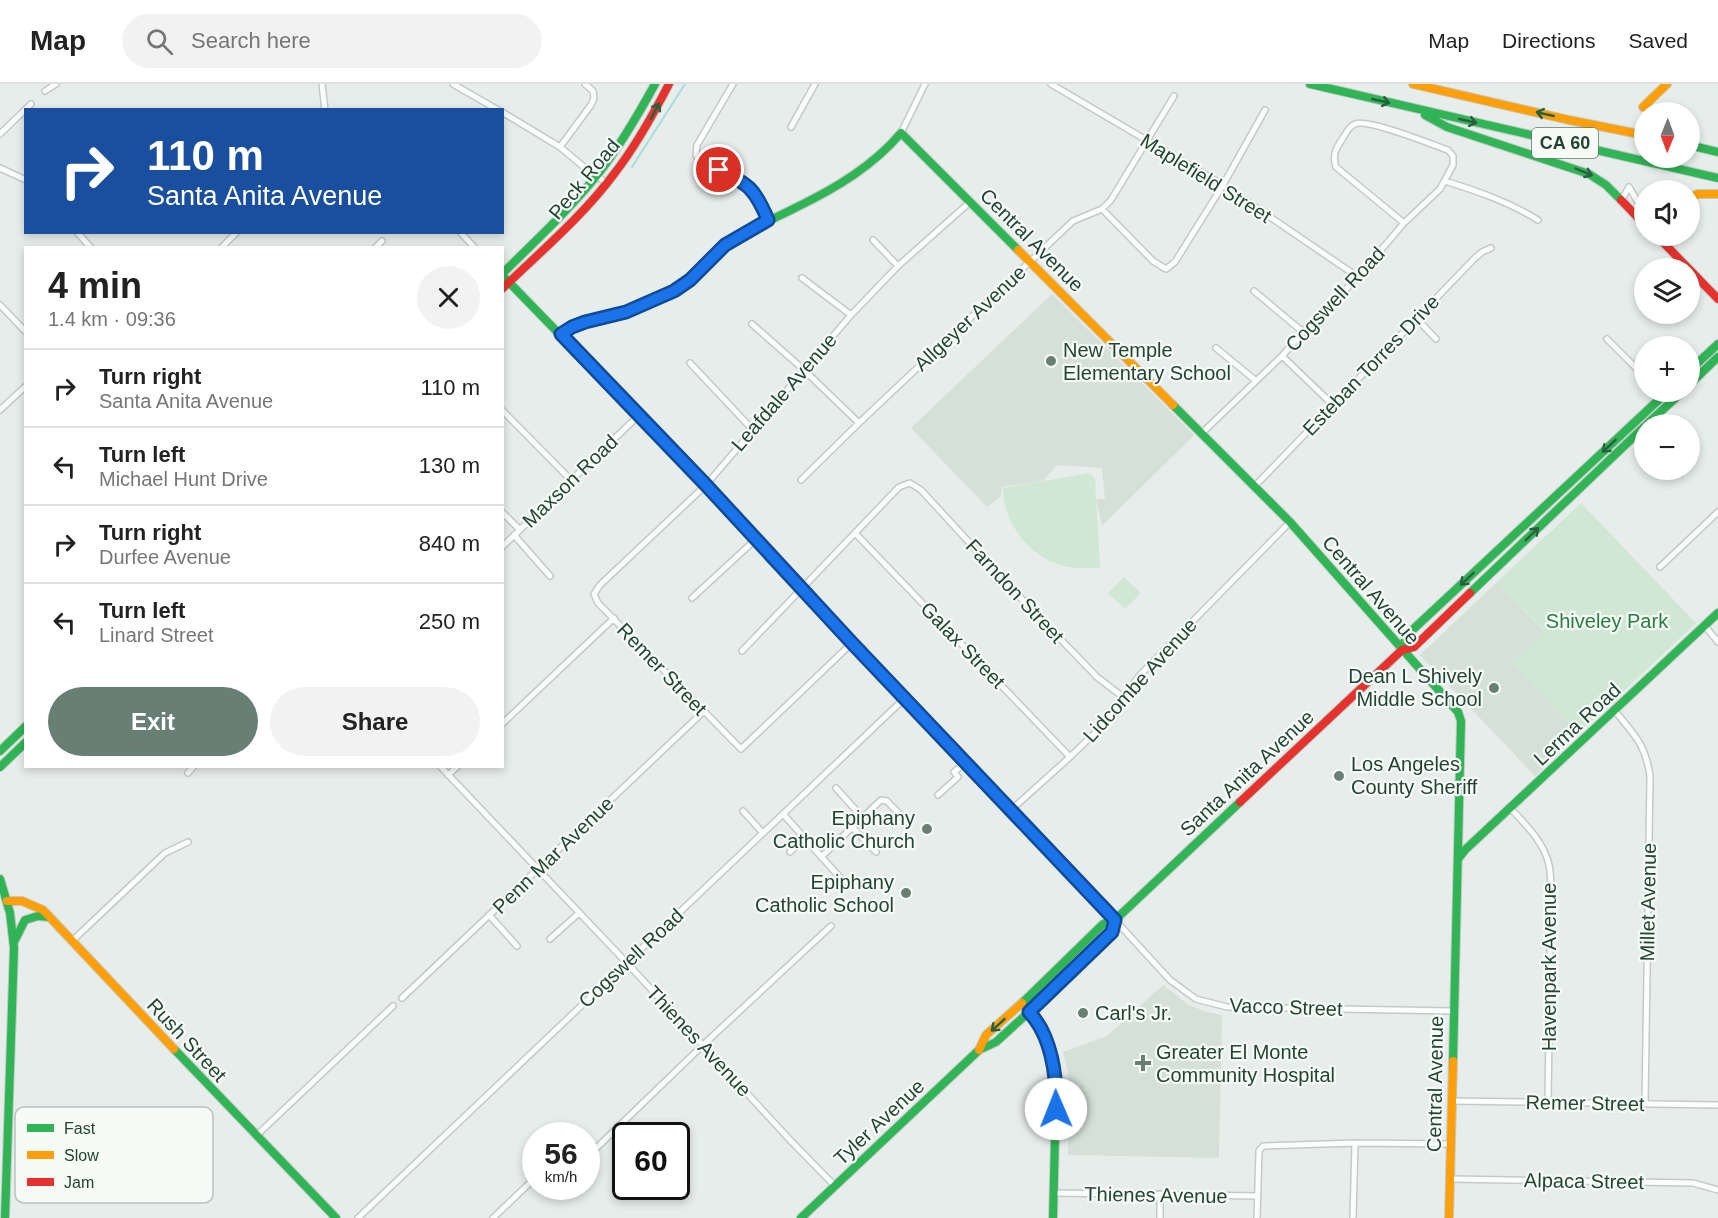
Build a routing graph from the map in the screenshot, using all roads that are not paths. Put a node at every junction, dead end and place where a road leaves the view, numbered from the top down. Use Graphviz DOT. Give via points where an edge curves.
graph roads {
  1 [pos="56,84"];
  2 [pos="322,84"];
  3 [pos="453,84"];
  4 [pos="585,84"];
  5 [pos="656,84"];
  6 [pos="669,84"];
  7 [pos="733,84"];
  8 [pos="816,84"];
  9 [pos="925,84"];
  10 [pos="1051,84"];
  11 [pos="1310,84"];
  12 [pos="1413,84"];
  13 [pos="1667,84"];
  14 [pos="45,91"];
  15 [pos="1174,96"];
  16 [pos="1648,102"];
  17 [pos="31,104"];
  18 [pos="27,108"];
  19 [pos="325,108"];
  20 [pos="495,108"];
  21 [pos="1412,108"];
  22 [pos="1265,110"];
  23 [pos="24,111"];
  24 [pos="504,113"];
  25 [pos="791,127"];
  26 [pos="1634,132"];
  27 [pos="901,133"];
  28 [pos="0,134"];
  29 [pos="1146,141"];
  30 [pos="1700,144"];
  31 [pos="1700,146"];
  32 [pos="1718,146"];
  33 [pos="560,147"];
  34 [pos="1718,152"];
  35 [pos="0,168"];
  36 [pos="596,177"];
  37 [pos="1718,178"];
  38 [pos="24,179"];
  39 [pos="1444,182"];
  40 [pos="607,183"];
  41 [pos="1223,185"];
  42 [pos="1700,194"];
  43 [pos="1718,194"];
  44 [pos="1634,196"];
  45 [pos="1621,200"];
  46 [pos="970,202"];
  47 [pos="1102,209"];
  48 [pos="1634,214"];
  49 [pos="768,220"];
  50 [pos="1538,220"];
  51 [pos="1404,223"];
  52 [pos="79,234"];
  53 [pos="235,234"];
  54 [pos="462,234"];
  55 [pos="873,240"];
  56 [pos="382,241"];
  57 [pos="89,246"];
  58 [pos="223,246"];
  59 [pos="377,246"];
  60 [pos="473,246"];
  61 [pos="1669,246"];
  62 [pos="1491,248"];
  63 [pos="1030,261"];
  64 [pos="898,266"];
  65 [pos="504,272"];
  66 [pos="504,276"];
  67 [pos="1358,277"];
  68 [pos="802,278"];
  69 [pos="510,282"];
  70 [pos="504,287"];
  71 [pos="1254,291"];
  72 [pos="1718,299"];
  73 [pos="0,305"];
  74 [pos="851,315"];
  75 [pos="1417,319"];
  76 [pos="752,324"];
  77 [pos="24,330"];
  78 [pos="1303,332"];
  79 [pos="561,334"];
  80 [pos="1437,339"];
  81 [pos="1606,339"];
  82 [pos="1718,344"];
  83 [pos="1216,348"];
  84 [pos="1282,356"];
  85 [pos="1718,357"];
  86 [pos="1700,361"];
  87 [pos="690,363"];
  88 [pos="1634,366"];
  89 [pos="803,369"];
  90 [pos="1700,374"];
  91 [pos="1255,380"];
  92 [pos="24,388"];
  93 [pos="1654,402"];
  94 [pos="1671,402"];
  95 [pos="1333,405"];
  96 [pos="0,410"];
  97 [pos="504,412"];
  98 [pos="1659,414"];
  99 [pos="638,416"];
  100 [pos="859,423"];
  101 [pos="752,429"];
  102 [pos="1202,433"];
  103 [pos="1634,437"];
  104 [pos="1592,462"];
  105 [pos="1599,471"];
  106 [pos="571,480"];
  107 [pos="801,480"];
  108 [pos="706,485"];
  109 [pos="1254,486"];
  110 [pos="1718,512"];
  111 [pos="504,514"];
  112 [pos="1290,522"];
  113 [pos="520,530"];
  114 [pos="855,532"];
  115 [pos="514,536"];
  116 [pos="755,540"];
  117 [pos="504,545"];
  118 [pos="1660,567"];
  119 [pos="550,576"];
  120 [pos="600,585"];
  121 [pos="802,590"];
  122 [pos="692,598"];
  123 [pos="1718,612"];
  124 [pos="614,618"];
  125 [pos="1704,626"];
  126 [pos="1718,642"];
  127 [pos="852,643"];
  128 [pos="1402,650"];
  129 [pos="742,651"];
  130 [pos="1123,697"];
  131 [pos="905,698"];
  132 [pos="1615,711"];
  133 [pos="703,712"];
  134 [pos="504,722"];
  135 [pos="24,728"];
  136 [pos="24,744"];
  137 [pos="0,751"];
  138 [pos="1070,758"];
  139 [pos="966,762"];
  140 [pos="0,767"];
  141 [pos="192,768"];
  142 [pos="442,768"];
  143 [pos="456,768"];
  144 [pos="188,773"];
  145 [pos="448,775"];
  146 [pos="836,788"];
  147 [pos="938,795"];
  148 [pos="1510,809"];
  149 [pos="1011,810"];
  150 [pos="743,811"];
  151 [pos="783,814"];
  152 [pos="862,817"];
  153 [pos="906,821"];
  154 [pos="852,827"];
  155 [pos="763,833"];
  156 [pos="804,838"];
  157 [pos="188,842"];
  158 [pos="790,852"];
  159 [pos="876,852"];
  160 [pos="821,857"];
  161 [pos="1458,859"];
  162 [pos="537,870"];
  163 [pos="0,879"];
  164 [pos="844,882"];
  165 [pos="7,901"];
  166 [pos="579,913"];
  167 [pos="489,915"];
  168 [pos="50,917"];
  169 [pos="1115,920"];
  170 [pos="831,926"];
  171 [pos="550,939"];
  172 [pos="72,941"];
  173 [pos="14,943"];
  174 [pos="517,946"];
  175 [pos="626,962"];
  176 [pos="402,998"];
  177 [pos="1022,1003"];
  178 [pos="393,1006"];
  179 [pos="1454,1011"];
  180 [pos="1029,1012"];
  181 [pos="703,1045"];
  182 [pos="979,1050"];
  183 [pos="1451,1101"];
  184 [pos="1548,1102"];
  185 [pos="1645,1104"];
  186 [pos="1718,1105"];
  187 [pos="256,1136"];
  188 [pos="1354,1143"];
  189 [pos="600,1144"];
  190 [pos="1450,1144"];
  191 [pos="1450,1179"];
  192 [pos="835,1185"];
  193 [pos="1718,1190"];
  194 [pos="522,1191"];
  195 [pos="1054,1193"];
  196 [pos="1160,1194"];
  197 [pos="1258,1196"];
  198 [pos="5,1218"];
  199 [pos="336,1218"];
  200 [pos="358,1218"];
  201 [pos="493,1218"];
  202 [pos="801,1218"];
  203 [pos="1053,1218"];
  204 [pos="1160,1218"];
  205 [pos="1257,1218"];
  206 [pos="1353,1218"];
  207 [pos="1449,1218"];
  1 -- 14 [label="street"];
  2 -- 19 [label="street"];
  3 -- 20 [label="street"];
  4 -- 33 [label="street" via="594,98"];
  5 -- 36 [label="main road, Peck Road"];
  40 -- 6 [label="main road, Peck Road, one-way" via="640,137"];
  7 -- 49 [label="street" via="696,145 696,155 702,163 754,191"];
  8 -- 25 [label="street"];
  9 -- 27 [label="street"];
  10 -- 29 [label="street, Maplefield Street"];
  11 -- 21 [label="main road, CA 60, one-way"];
  26 -- 12 [label="main road, CA 60, one-way"];
  13 -- 16 [label="main road"];
  15 -- 29 [label="street"];
  17 -- 18 [label="street"];
  21 -- 37 [label="main road, CA 60, one-way"];
  21 -- 45 [label="main road, one-way" via="1447,127 1589,174"];
  22 -- 41 [label="street"];
  23 -- 28 [label="street"];
  24 -- 33 [label="street"];
  27 -- 46 [label="main road, Central Avenue"];
  27 -- 49 [label="main road" via="880,156 835,186"];
  29 -- 41 [label="street, Maplefield Street"];
  29 -- 47 [label="street"];
  30 -- 32 [label="main road"];
  31 -- 34 [label="main road"];
  33 -- 36 [label="street"];
  35 -- 38 [label="street"];
  36 -- 40 [label="street"];
  36 -- 65 [label="main road, Peck Road"];
  39 -- 50 [label="street" via="1499,200"];
  39 -- 51 [label="street, Cogswell Road"];
  39 -- 51 [label="street, Cogswell Road" via="1453,165 1448,150 1358,122 1350,127 1334,154 1336,167"];
  40 -- 69 [label="main road, Peck Road"];
  41 -- 47 [label="street" via="1175,262 1166,269 1153,261"];
  41 -- 67 [label="street, Maplefield Street"];
  42 -- 43 [label="main road"];
  44 -- 45 [label="street" via="1629,188"];
  45 -- 48 [label="main road"];
  46 -- 63 [label="main road, Central Avenue"];
  46 -- 64 [label="street, Leafdale Avenue"];
  47 -- 63 [label="street, Allgeyer Avenue" via="1072,221"];
  49 -- 79 [label="main road" via="725,245 674,291"];
  51 -- 67 [label="street, Cogswell Road"];
  52 -- 57 [label="street"];
  53 -- 58 [label="street"];
  54 -- 60 [label="street"];
  55 -- 64 [label="street"];
  56 -- 59 [label="street"];
  61 -- 72 [label="main road"];
  62 -- 75 [label="street, Esteban Torres Drive" via="1473,259"];
  63 -- 100 [label="street, Allgeyer Avenue"];
  63 -- 102 [label="main road, Central Avenue"];
  64 -- 74 [label="street, Leafdale Avenue"];
  66 -- 69 [label="main road"];
  67 -- 78 [label="street, Cogswell Road"];
  68 -- 74 [label="street"];
  69 -- 70 [label="main road, Peck Road"];
  69 -- 79 [label="main road"];
  71 -- 78 [label="street"];
  73 -- 77 [label="street"];
  74 -- 89 [label="street, Leafdale Avenue"];
  75 -- 80 [label="street"];
  75 -- 95 [label="street, Esteban Torres Drive"];
  76 -- 89 [label="street"];
  78 -- 84 [label="street, Cogswell Road"];
  79 -- 99 [label="main road"];
  81 -- 88 [label="street"];
  82 -- 86 [label="main road"];
  83 -- 91 [label="street"];
  84 -- 91 [label="street, Cogswell Road"];
  84 -- 95 [label="street"];
  85 -- 90 [label="main road"];
  87 -- 101 [label="street"];
  89 -- 100 [label="street"];
  89 -- 101 [label="street, Leafdale Avenue"];
  91 -- 102 [label="street, Cogswell Road"];
  92 -- 96 [label="street"];
  93 -- 104 [label="main road, Santa Anita Avenue, one-way"];
  94 -- 98 [label="main road, Santa Anita Avenue"];
  95 -- 109 [label="street, Esteban Torres Drive"];
  97 -- 106 [label="street"];
  99 -- 106 [label="street, Maxson Road"];
  99 -- 108 [label="main road"];
  100 -- 107 [label="street, Allgeyer Avenue"];
  101 -- 108 [label="street, Leafdale Avenue"];
  102 -- 109 [label="main road, Central Avenue"];
  103 -- 105 [label="main road, Santa Anita Avenue"];
  104 -- 105 [label="main road"];
  104 -- 128 [label="main road, Santa Anita Avenue, one-way" via="1406,636"];
  128 -- 105 [label="main road, Santa Anita Avenue, one-way" via="1414,647"];
  106 -- 113 [label="street, Maxson Road"];
  108 -- 116 [label="main road"];
  108 -- 120 [label="street, Leafdale Avenue"];
  109 -- 112 [label="main road, Central Avenue"];
  110 -- 118 [label="street"];
  111 -- 113 [label="street"];
  112 -- 128 [label="main road, Central Avenue"];
  112 -- 130 [label="street, Lidcombe Avenue" via="1138,676"];
  113 -- 115 [label="street, Maxson Road"];
  114 -- 121 [label="street"];
  114 -- 130 [label="street, Farndon Street" via="899,487 910,483 921,490 1097,677"];
  114 -- 138 [label="street, Galax Street"];
  115 -- 117 [label="street, Maxson Road"];
  115 -- 119 [label="street"];
  116 -- 121 [label="main road"];
  116 -- 122 [label="street"];
  120 -- 124 [label="street, Remer Street" via="594,594"];
  121 -- 127 [label="main road"];
  121 -- 129 [label="street"];
  123 -- 125 [label="main road, Lerma Road"];
  124 -- 133 [label="street, Remer Street"];
  124 -- 134 [label="street"];
  125 -- 126 [label="street"];
  125 -- 132 [label="main road, Lerma Road"];
  127 -- 131 [label="main road"];
  127 -- 133 [label="street, Remer Street" via="741,749"];
  128 -- 161 [label="main road, Central Avenue" via="1455,708 1461,721"];
  128 -- 169 [label="main road, Santa Anita Avenue"];
  130 -- 138 [label="street, Lidcombe Avenue" via="1105,723"];
  131 -- 139 [label="main road"];
  131 -- 151 [label="street, Cogswell Road"];
  132 -- 148 [label="main road, Lerma Road"];
  132 -- 185 [label="street, Millet Avenue" via="1640,741 1650,776"];
  133 -- 162 [label="street, Penn Mar Avenue"];
  135 -- 137 [label="main road"];
  136 -- 140 [label="main road"];
  138 -- 149 [label="street, Lidcombe Avenue"];
  139 -- 147 [label="street" via="954,772 958,777 954,782"];
  139 -- 149 [label="main road"];
  141 -- 144 [label="street"];
  142 -- 145 [label="street, Thienes Avenue"];
  143 -- 145 [label="street"];
  145 -- 162 [label="street, Thienes Avenue"];
  146 -- 152 [label="street"];
  148 -- 161 [label="main road, Lerma Road"];
  148 -- 184 [label="street, Havenpark Avenue" via="1534,834 1549,864"];
  149 -- 169 [label="main road"];
  150 -- 155 [label="street"];
  151 -- 155 [label="street, Cogswell Road"];
  151 -- 156 [label="street"];
  152 -- 153 [label="street" via="881,800 887,801"];
  152 -- 154 [label="street"];
  154 -- 159 [label="street"];
  154 -- 160 [label="street"];
  155 -- 175 [label="street, Cogswell Road"];
  156 -- 158 [label="street"];
  156 -- 160 [label="street"];
  157 -- 172 [label="street" via="165,853"];
  160 -- 164 [label="street"];
  161 -- 179 [label="main road, Central Avenue"];
  162 -- 166 [label="street, Thienes Avenue"];
  162 -- 167 [label="street, Penn Mar Avenue"];
  163 -- 165 [label="main road"];
  165 -- 168 [label="main road, Rush Street" via="26,901"];
  165 -- 173 [label="main road"];
  166 -- 171 [label="street"];
  166 -- 175 [label="street, Thienes Avenue"];
  167 -- 174 [label="street"];
  167 -- 176 [label="street, Penn Mar Avenue"];
  168 -- 172 [label="main road, Rush Street"];
  168 -- 173 [label="main road" via="25,921"];
  169 -- 177 [label="main road, Santa Anita Avenue" via="1103,924"];
  169 -- 179 [label="street, Vacco Street" via="1172,982 1196,999 1227,1007"];
  169 -- 180 [label="main road, Santa Anita Avenue" via="1112,932"];
  170 -- 181 [label="street"];
  172 -- 187 [label="main road, Rush Street"];
  173 -- 198 [label="main road"];
  175 -- 181 [label="street, Thienes Avenue"];
  175 -- 200 [label="street, Cogswell Road"];
  177 -- 180 [label="main road"];
  177 -- 182 [label="main road, Tyler Avenue, one-way" via="986,1035"];
  178 -- 187 [label="street"];
  179 -- 183 [label="main road, Central Avenue"];
  180 -- 182 [label="main road, Tyler Avenue" via="996,1042"];
  180 -- 195 [label="main road" via="1038,1022 1055,1075"];
  181 -- 189 [label="street"];
  181 -- 192 [label="street, Thienes Avenue"];
  182 -- 192 [label="main road, Tyler Avenue"];
  183 -- 184 [label="street, Remer Street"];
  183 -- 190 [label="main road, Central Avenue"];
  184 -- 185 [label="street, Remer Street"];
  185 -- 186 [label="street, Remer Street"];
  187 -- 199 [label="main road, Rush Street"];
  188 -- 190 [label="street"];
  188 -- 197 [label="street" via="1263,1146 1259,1151"];
  188 -- 206 [label="street"];
  190 -- 191 [label="main road, Central Avenue"];
  191 -- 193 [label="street, Alpaca Street" via="1693,1183"];
  191 -- 207 [label="main road, Central Avenue"];
  192 -- 202 [label="main road, Tyler Avenue"];
  194 -- 201 [label="street"];
  195 -- 196 [label="street, Thienes Avenue"];
  195 -- 203 [label="main road"];
  196 -- 197 [label="street, Thienes Avenue"];
  196 -- 204 [label="street"];
  197 -- 205 [label="street"];
}
